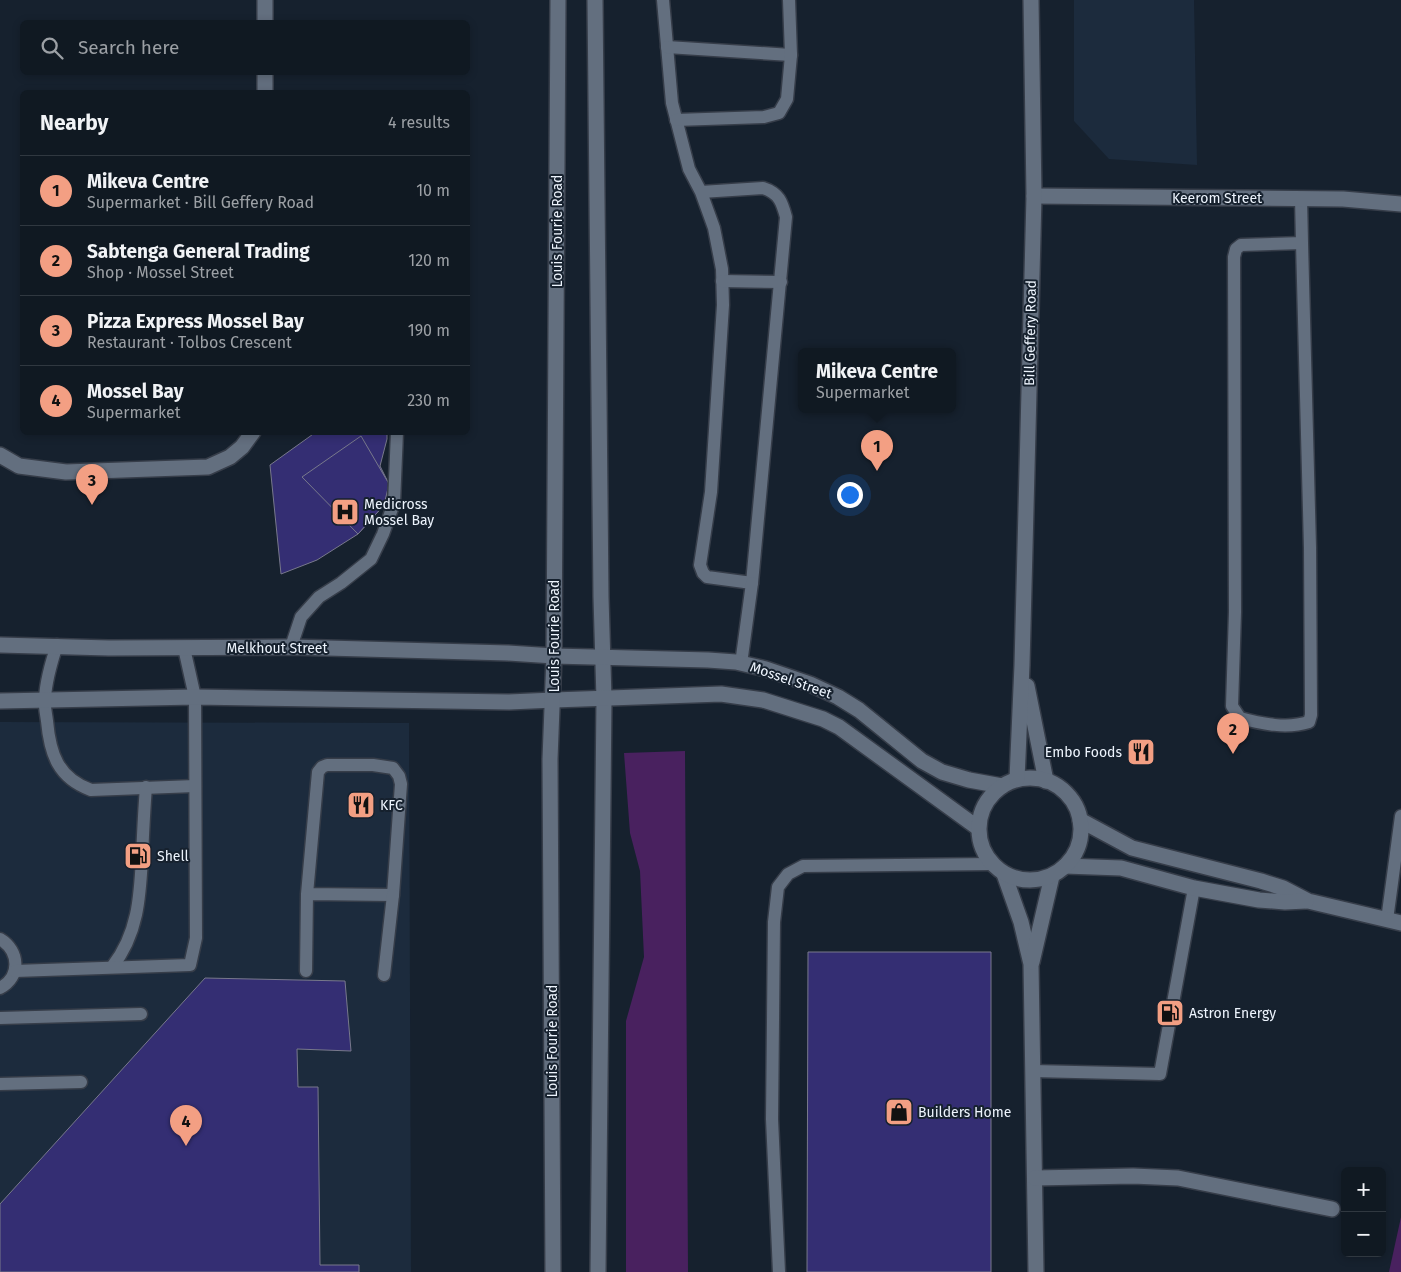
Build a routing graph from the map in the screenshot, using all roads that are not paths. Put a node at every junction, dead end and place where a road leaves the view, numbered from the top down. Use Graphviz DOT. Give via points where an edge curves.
graph roads {
  1 [pos="264,0"];
  2 [pos="558,0"];
  3 [pos="595,0"];
  4 [pos="663,0"];
  5 [pos="789,0"];
  6 [pos="1032,0"];
  7 [pos="264,20"];
  8 [pos="667,47"];
  9 [pos="791,54"];
  10 [pos="264,75"];
  11 [pos="264,90"];
  12 [pos="676,120"];
  13 [pos="701,192"];
  14 [pos="1034,196"];
  15 [pos="1301,198"];
  16 [pos="1401,204"];
  17 [pos="1302,243"];
  18 [pos="722,281"];
  19 [pos="781,282"];
  20 [pos="251,435"];
  21 [pos="398,435"];
  22 [pos="0,455"];
  23 [pos="752,584"];
  24 [pos="0,644"];
  25 [pos="57,645"];
  26 [pos="291,647"];
  27 [pos="184,648"];
  28 [pos="554,656"];
  29 [pos="604,656"];
  30 [pos="741,664"];
  31 [pos="1022,665"];
  32 [pos="195,697"];
  33 [pos="604,699"];
  34 [pos="44,700"];
  35 [pos="554,700"];
  36 [pos="0,701"];
  37 [pos="1017,779"];
  38 [pos="1046,780"];
  39 [pos="195,786"];
  40 [pos="1002,786"];
  41 [pos="146,787"];
  42 [pos="1401,816"];
  43 [pos="1080,820"];
  44 [pos="978,828"];
  45 [pos="992,864"];
  46 [pos="1065,866"];
  47 [pos="1004,874"];
  48 [pos="1052,876"];
  49 [pos="1194,888"];
  50 [pos="307,894"];
  51 [pos="393,895"];
  52 [pos="1308,901"];
  53 [pos="1394,922"];
  54 [pos="0,939"];
  55 [pos="1031,964"];
  56 [pos="112,967"];
  57 [pos="15,971"];
  58 [pos="306,971"];
  59 [pos="384,975"];
  60 [pos="0,988"];
  61 [pos="142,1014"];
  62 [pos="0,1018"];
  63 [pos="1033,1071"];
  64 [pos="81,1082"];
  65 [pos="0,1084"];
  66 [pos="1035,1178"];
  67 [pos="1332,1209"];
  68 [pos="553,1272"];
  69 [pos="598,1272"];
  70 [pos="779,1272"];
  71 [pos="1036,1272"];
  1 -- 7 [label="street"];
  2 -- 28 [label="street, Louis Fourie Road"];
  3 -- 29 [label="street"];
  4 -- 8 [label="lane"];
  5 -- 9 [label="lane"];
  6 -- 14 [label="street, Bill Geffery Road"];
  8 -- 9 [label="lane"];
  8 -- 12 [label="lane"];
  9 -- 12 [label="lane" via="787,99 779,113 764,118"];
  10 -- 11 [label="street"];
  12 -- 13 [label="lane" via="689,169"];
  13 -- 18 [label="lane" via="714,228"];
  13 -- 19 [label="lane" via="763,188 778,196 786,217"];
  14 -- 15 [label="street, Keerom Street"];
  14 -- 31 [label="street, Bill Geffery Road"];
  15 -- 16 [label="street, Keerom Street"];
  15 -- 17 [label="lane"];
  17 -- 17 [label="lane" via="1311,715 1309,722 1299,725 1263,724 1240,718 1232,706 1236,612 1234,258 1236,249 1241,245"];
  18 -- 19 [label="lane"];
  18 -- 23 [label="lane" via="711,492 700,565 707,576"];
  19 -- 23 [label="lane"];
  20 -- 22 [label="street" via="230,457 208,467 66,472 19,466"];
  21 -- 26 [label="lane" via="394,503 371,559 319,597 301,617"];
  23 -- 30 [label="lane"];
  24 -- 25 [label="street, Melkhout Street"];
  25 -- 27 [label="street, Melkhout Street"];
  25 -- 34 [label="lane"];
  26 -- 27 [label="street, Melkhout Street"];
  26 -- 28 [label="street, Melkhout Street"];
  27 -- 32 [label="lane"];
  28 -- 29 [label="street, Mossel Street"];
  28 -- 35 [label="street, Louis Fourie Road"];
  29 -- 30 [label="street, Mossel Street"];
  29 -- 33 [label="street"];
  30 -- 40 [label="street, Mossel Street" via="810,684 838,697 942,772"];
  31 -- 37 [label="street, Bill Geffery Road"];
  31 -- 38 [label="street, Bill Geffery Road"];
  32 -- 34 [label="street"];
  32 -- 35 [label="street"];
  32 -- 39 [label="lane"];
  33 -- 35 [label="street, Mossel Street"];
  33 -- 44 [label="street, Mossel Street" via="721,694 763,700 823,719 839,726"];
  33 -- 69 [label="street"];
  34 -- 36 [label="street"];
  34 -- 41 [label="lane" via="48,739 66,775 78,785 92,790"];
  35 -- 68 [label="street, Louis Fourie Road" via="550,760"];
  37 -- 38 [label="street"];
  37 -- 40 [label="street"];
  38 -- 43 [label="street" via="1068,796"];
  39 -- 41 [label="lane"];
  39 -- 56 [label="lane" via="196,938 190,965"];
  40 -- 44 [label="street" via="988,800"];
  41 -- 56 [label="lane" via="137,918 122,955"];
  42 -- 53 [label="lane"];
  43 -- 46 [label="street" via="1075,852"];
  43 -- 52 [label="street" via="1132,848 1261,881"];
  44 -- 45 [label="street" via="982,847"];
  45 -- 47 [label="street"];
  45 -- 70 [label="lane" via="803,866 788,874 778,887 774,922 772,1119"];
  46 -- 48 [label="street"];
  46 -- 49 [label="street" via="1121,868"];
  47 -- 48 [label="street" via="1019,880"];
  47 -- 55 [label="street"];
  48 -- 55 [label="street"];
  49 -- 52 [label="street" via="1259,900"];
  49 -- 63 [label="lane" via="1160,1074"];
  50 -- 51 [label="lane"];
  50 -- 51 [label="lane" via="318,772 327,765 373,765 393,768 401,784"];
  50 -- 58 [label="lane"];
  51 -- 59 [label="lane"];
  52 -- 53 [label="street"];
  54 -- 57 [label="lane" via="11,948"];
  55 -- 63 [label="street"];
  56 -- 57 [label="lane"];
  57 -- 60 [label="lane" via="12,979"];
  61 -- 62 [label="lane"];
  63 -- 66 [label="street"];
  64 -- 65 [label="lane"];
  66 -- 67 [label="street" via="1178,1178"];
  66 -- 71 [label="street"];
}
